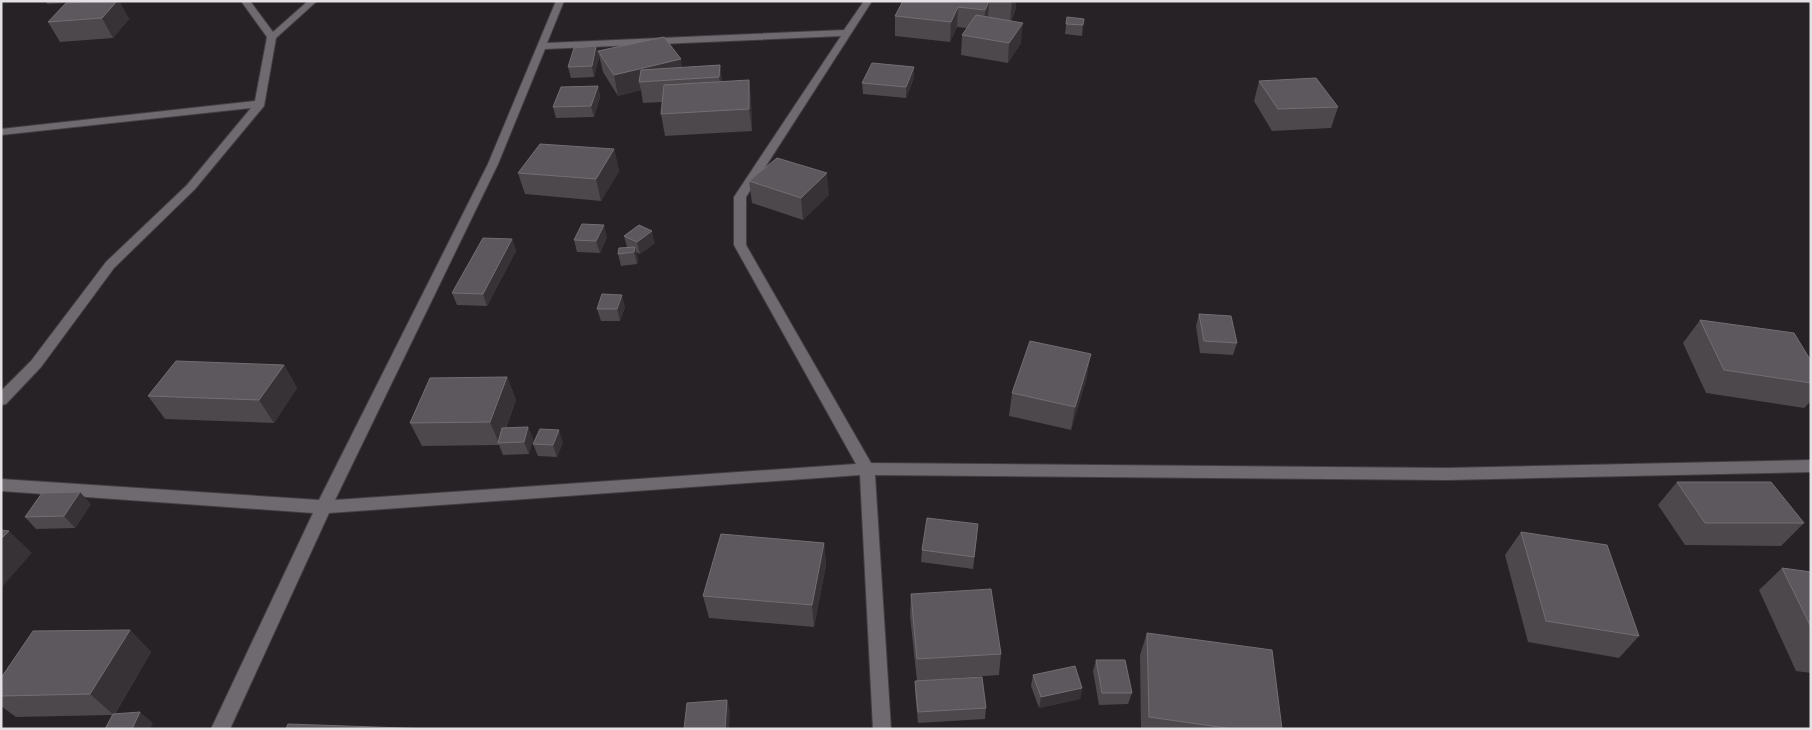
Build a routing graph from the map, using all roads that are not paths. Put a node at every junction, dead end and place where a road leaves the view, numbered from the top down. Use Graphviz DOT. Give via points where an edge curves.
graph roads {
  1 [pos="245,1"];
  2 [pos="313,1"];
  3 [pos="560,1"];
  4 [pos="868,1"];
  5 [pos="847,33"];
  6 [pos="272,37"];
  7 [pos="542,46"];
  8 [pos="260,104"];
  9 [pos="1,132"];
  10 [pos="1,400"];
  11 [pos="1811,466"];
  12 [pos="867,469"];
  13 [pos="1,485"];
  14 [pos="324,507"];
  15 [pos="220,729"];
  16 [pos="882,729"];
  1 -- 6 [label="street"];
  2 -- 6 [label="street"];
  3 -- 7 [label="street"];
  4 -- 5 [label="street"];
  5 -- 7 [label="street"];
  5 -- 12 [label="street" via="740,197 740,244"];
  6 -- 8 [label="street"];
  7 -- 14 [label="street" via="494,164"];
  8 -- 9 [label="street"];
  8 -- 10 [label="street" via="191,187 110,265 36,364"];
  11 -- 12 [label="street" via="1447,474"];
  12 -- 14 [label="street"];
  12 -- 16 [label="street"];
  13 -- 14 [label="street"];
  14 -- 15 [label="street"];
}
